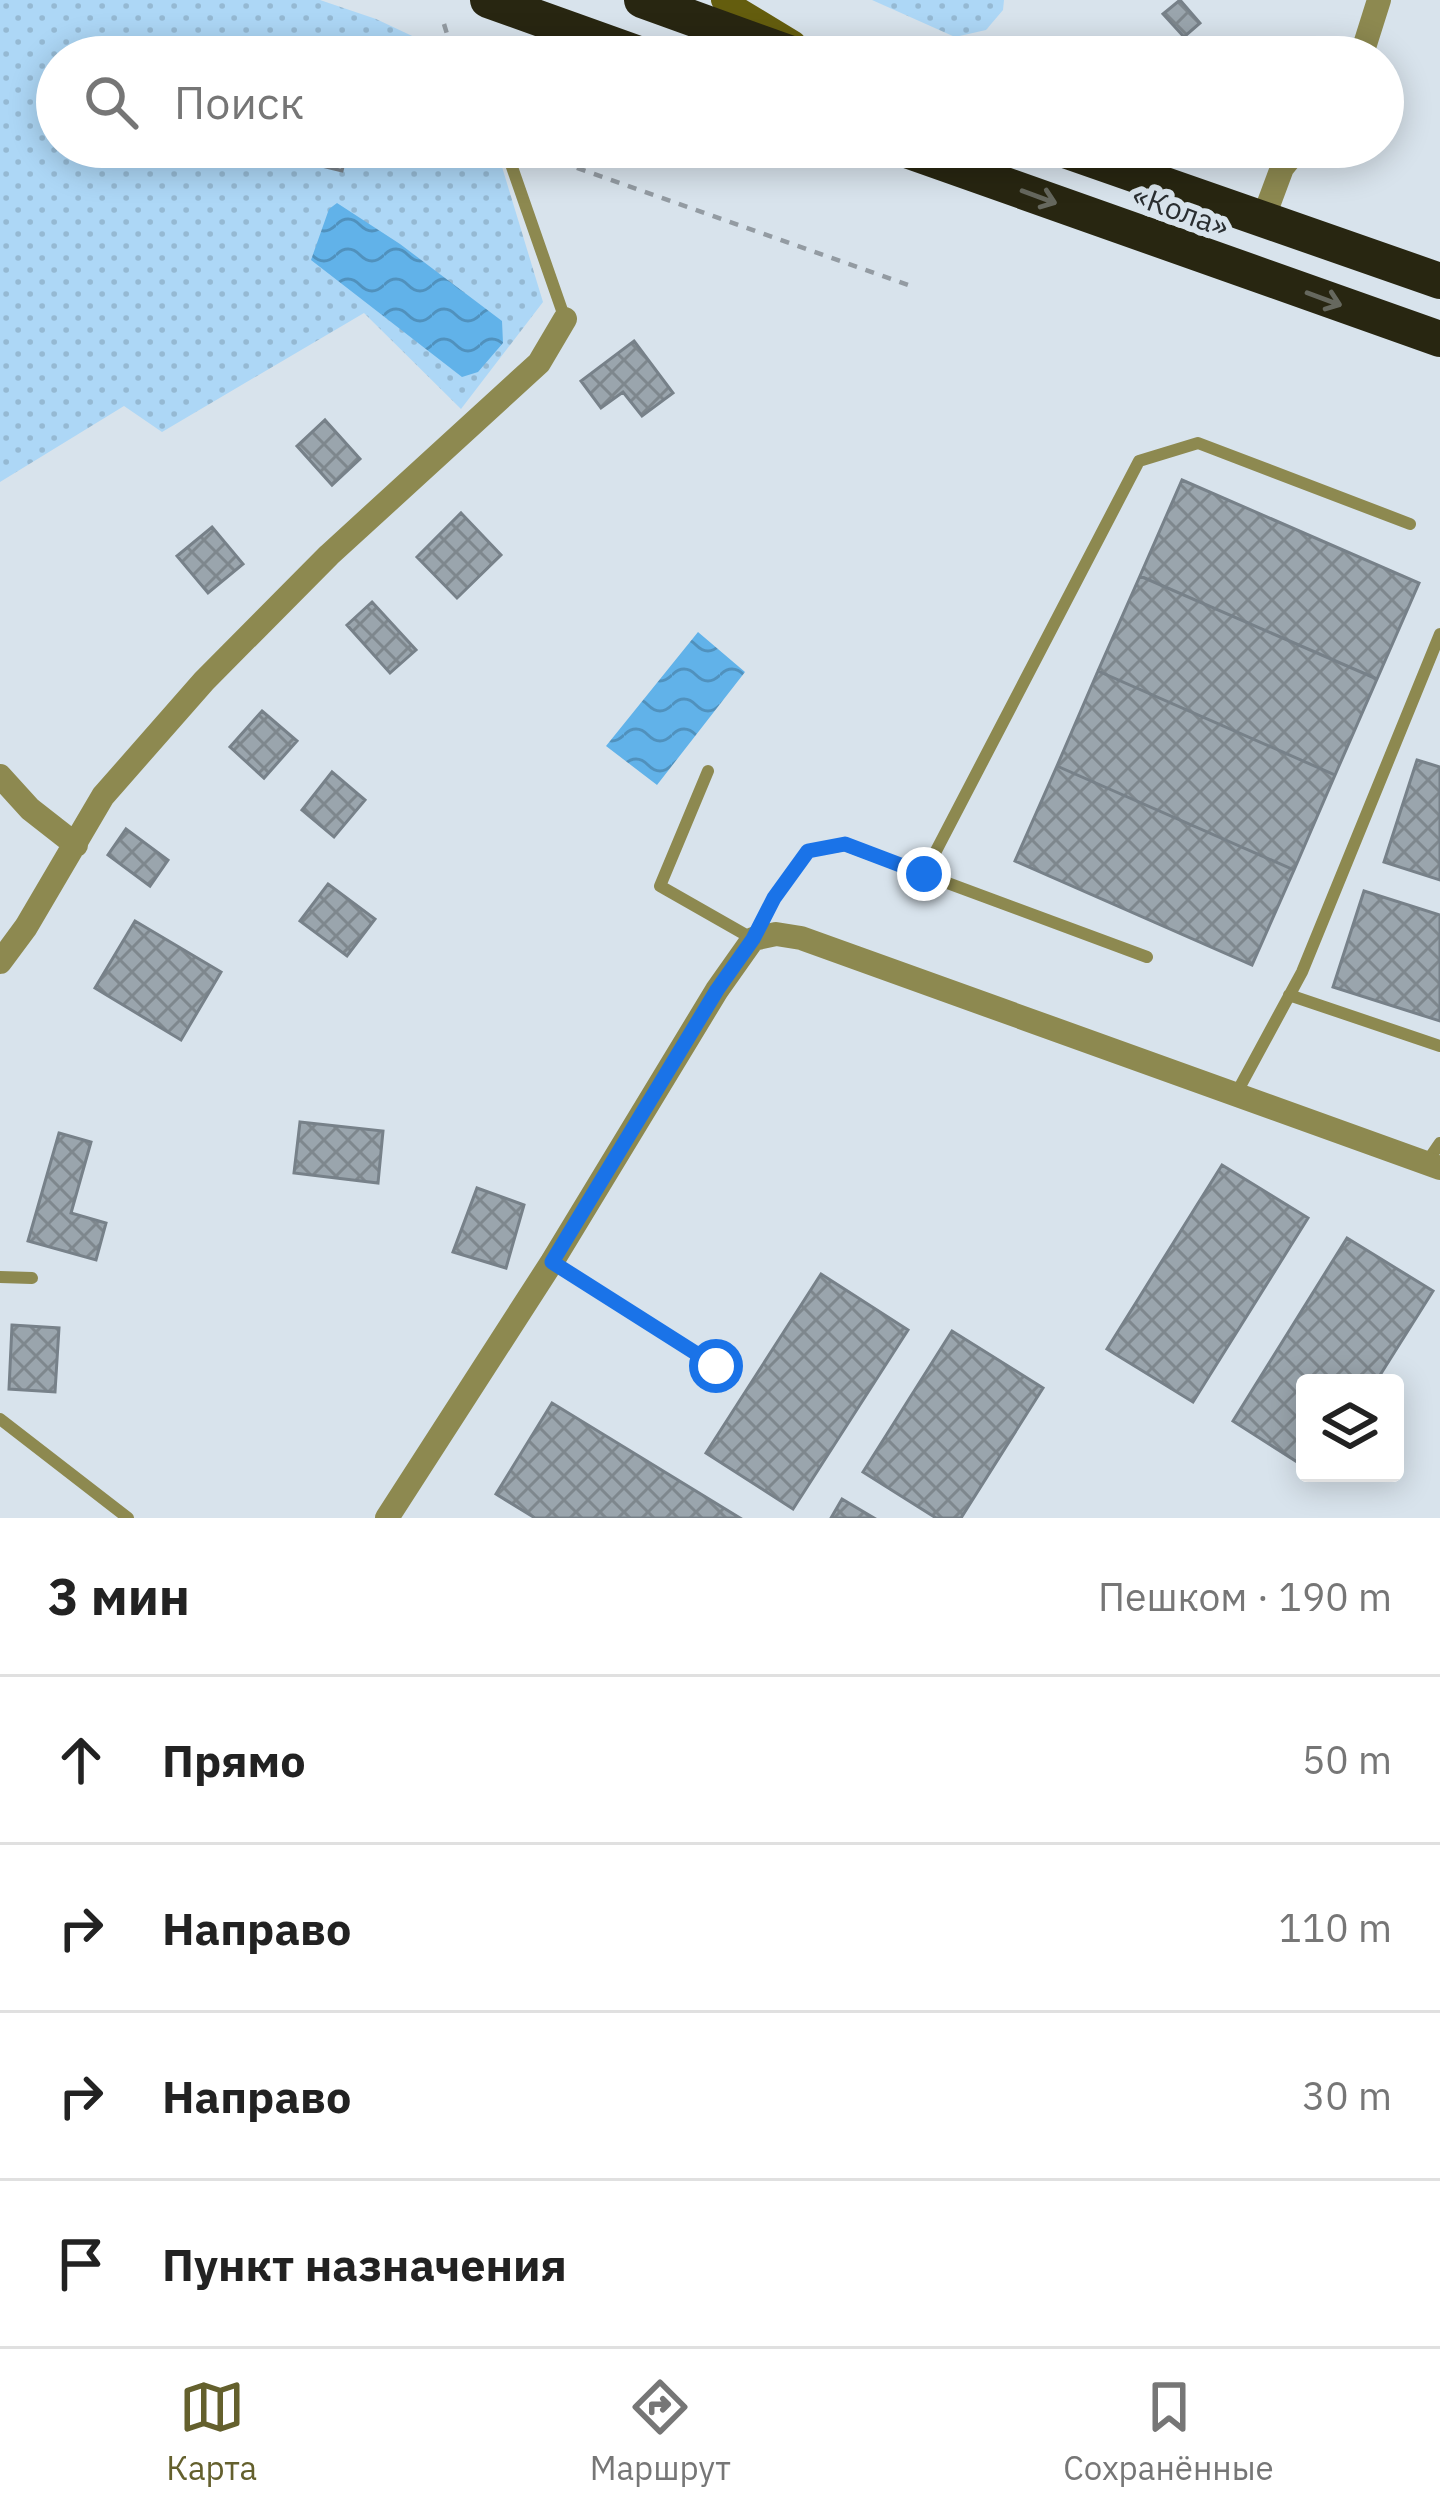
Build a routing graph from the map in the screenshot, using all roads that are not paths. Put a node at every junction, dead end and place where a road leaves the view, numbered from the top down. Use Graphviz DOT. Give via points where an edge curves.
graph roads {
  1 [pos="488,0"];
  2 [pos="642,0"];
  3 [pos="723,0"];
  4 [pos="1379,0"];
  5 [pos="588,36"];
  6 [pos="742,36"];
  7 [pos="782,36"];
  8 [pos="1368,36"];
  9 [pos="513,168"];
  10 [pos="957,168"];
  11 [pos="1116,168"];
  12 [pos="1282,168"];
  13 [pos="1263,219"];
  14 [pos="1440,281"];
  15 [pos="565,319"];
  16 [pos="1440,339"];
  17 [pos="1410,524"];
  18 [pos="1440,634"];
  19 [pos="708,770"];
  20 [pos="0,776"];
  21 [pos="76,845"];
  22 [pos="924,874"];
  23 [pos="753,939"];
  24 [pos="1147,957"];
  25 [pos="0,962"];
  26 [pos="1289,995"];
  27 [pos="1440,1046"];
  28 [pos="1236,1094"];
  29 [pos="1436,1158"];
  30 [pos="552,1262"];
  31 [pos="0,1277"];
  32 [pos="32,1278"];
  33 [pos="716,1366"];
  34 [pos="0,1419"];
  35 [pos="128,1518"];
  36 [pos="387,1518"];
  1 -- 5 [label="highway"];
  2 -- 6 [label="highway"];
  3 -- 7 [label="main road"];
  4 -- 8 [label="street"];
  9 -- 15 [label="lane"];
  10 -- 16 [label="highway, «Кола», one-way"];
  11 -- 13 [label="highway, «Кола»"];
  12 -- 13 [label="street"];
  13 -- 14 [label="highway, «Кола»"];
  15 -- 21 [label="street" via="538,363 204,681 103,796"];
  17 -- 22 [label="lane" via="1198,443 1139,460"];
  18 -- 26 [label="lane"];
  19 -- 23 [label="lane" via="660,886"];
  20 -- 21 [label="street"];
  21 -- 25 [label="street"];
  22 -- 23 [label="lane" via="845,844 808,851"];
  22 -- 24 [label="lane"];
  23 -- 28 [label="street" via="801,938"];
  23 -- 30 [label="street"];
  26 -- 27 [label="lane"];
  26 -- 28 [label="lane"];
  28 -- 29 [label="street"];
  30 -- 33 [label="lane"];
  30 -- 36 [label="street"];
  31 -- 32 [label="lane"];
  34 -- 35 [label="lane"];
}
